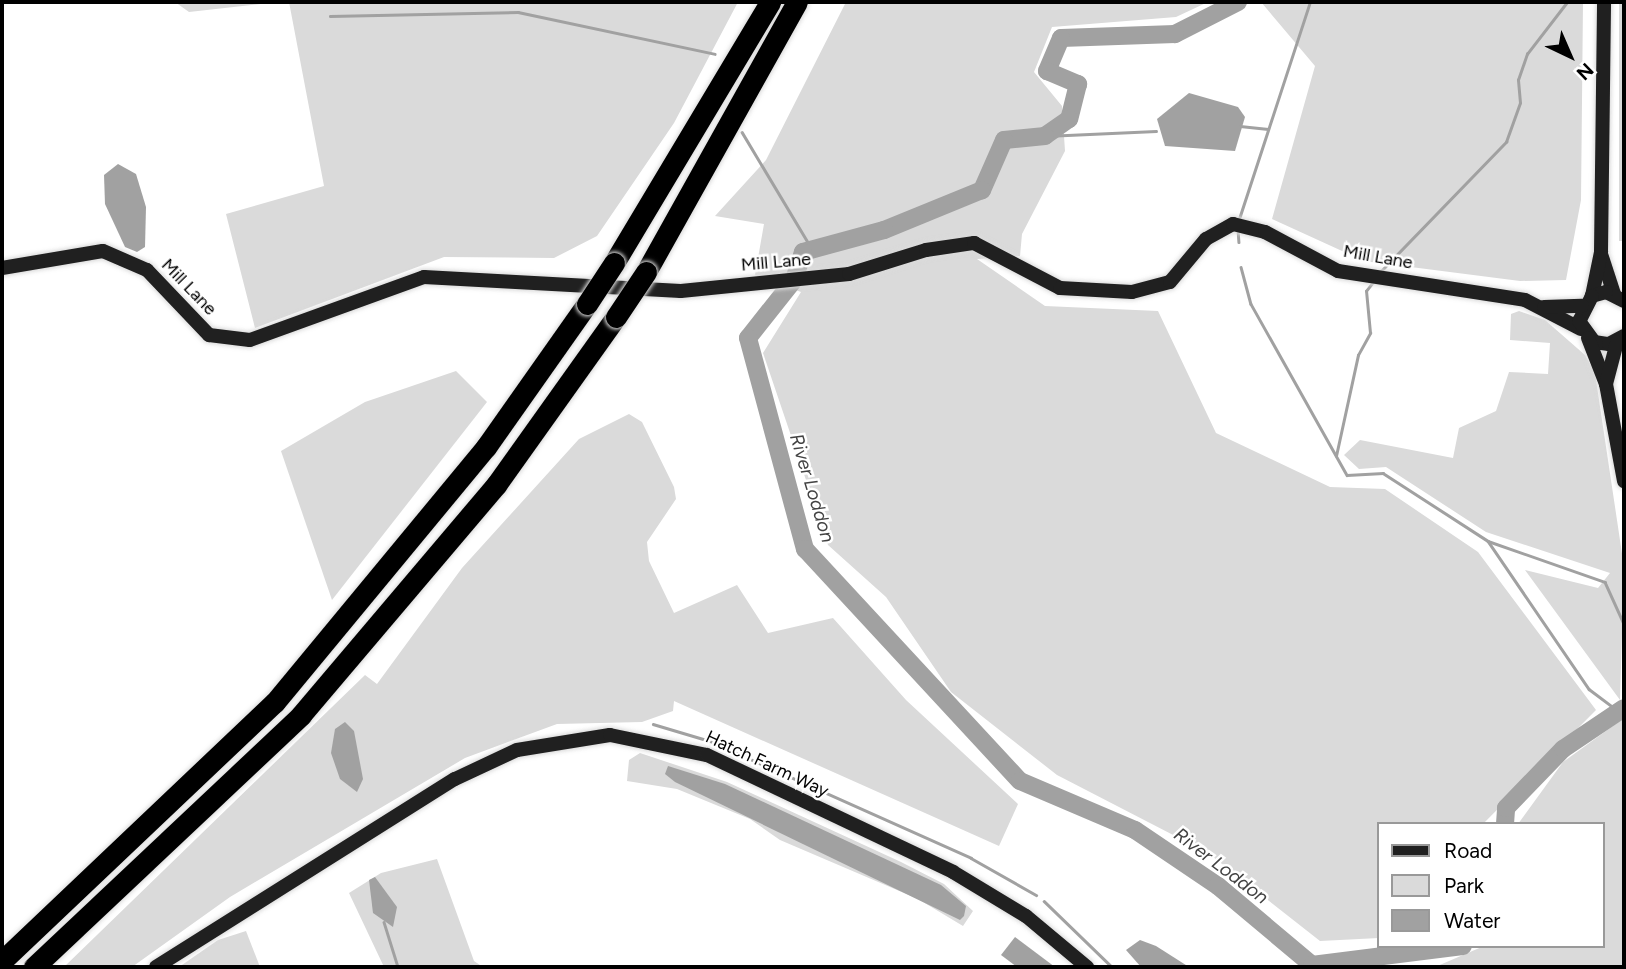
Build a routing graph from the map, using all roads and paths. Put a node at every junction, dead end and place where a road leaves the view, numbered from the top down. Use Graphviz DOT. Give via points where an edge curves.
graph roads {
  1 [pos="770,2"];
  2 [pos="797,2"];
  3 [pos="1604,2"];
  4 [pos="1601,252"];
  5 [pos="2,268"];
  6 [pos="1622,299"];
  7 [pos="1587,301"];
  8 [pos="1542,307"];
  9 [pos="1584,334"];
  10 [pos="1622,338"];
  11 [pos="1606,384"];
  12 [pos="1624,481"];
  13 [pos="2,961"];
  14 [pos="34,967"];
  15 [pos="156,967"];
  16 [pos="1087,967"];
  1 -- 13 [label="highway, bridge" via="614,263 486,447 275,702"];
  2 -- 14 [label="highway, bridge" via="646,272 496,485 328,686"];
  3 -- 4 [label="street"];
  4 -- 6 [label="street"];
  4 -- 7 [label="street"];
  5 -- 8 [label="street, Mill Lane" via="103,251 147,270 209,335 250,341 424,277 681,291 804,279 974,243 1060,288 1132,292 1160,286 1206,239 1240,225 1319,264 1370,278 1494,293"];
  6 -- 7 [label="street, Mill Lane"];
  7 -- 8 [label="street, Mill Lane"];
  7 -- 9 [label="street"];
  8 -- 9 [label="street, Mill Lane"];
  9 -- 10 [label="street"];
  9 -- 11 [label="street"];
  10 -- 11 [label="street"];
  11 -- 12 [label="street"];
  15 -- 16 [label="street, Hatch Farm Way" via="455,779 517,750 610,735 707,755 953,872 1026,916"];
}
